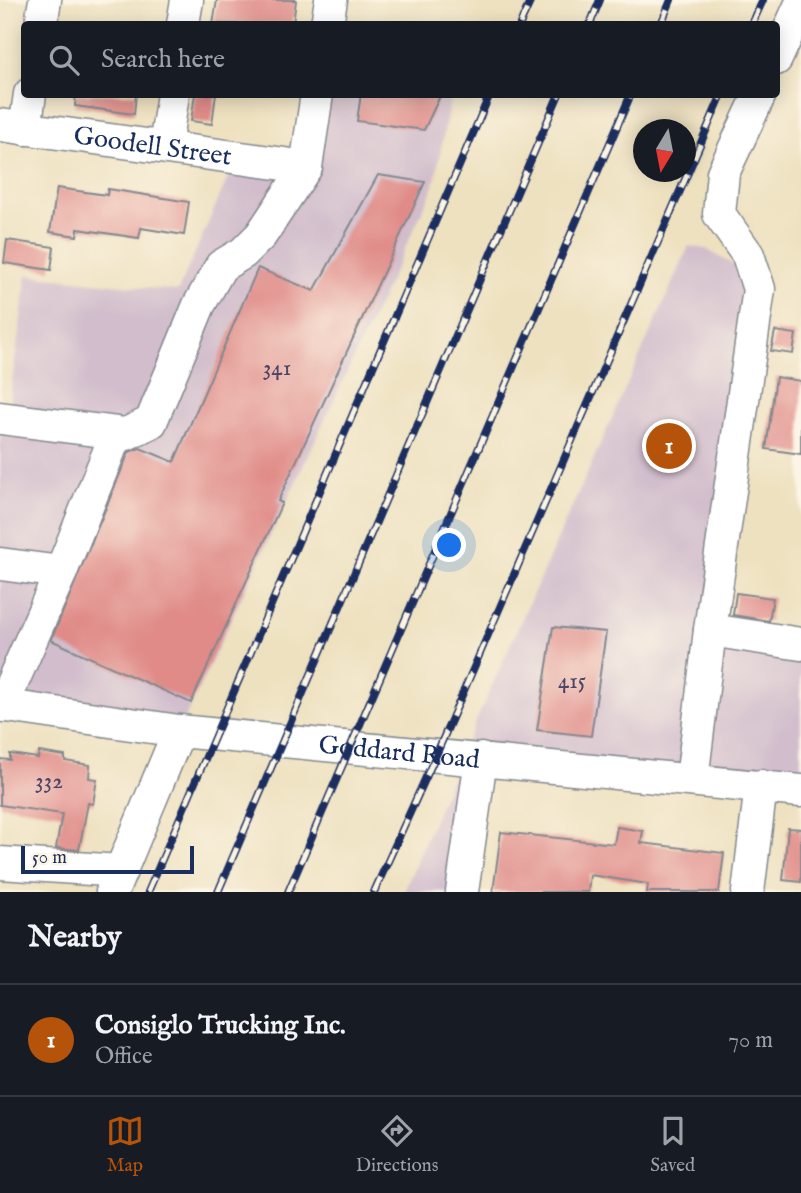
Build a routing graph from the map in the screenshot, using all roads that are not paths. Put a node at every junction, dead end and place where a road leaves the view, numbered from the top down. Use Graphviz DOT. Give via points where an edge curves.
graph roads {
  1 [pos="45,0"];
  2 [pos="187,0"];
  3 [pos="331,0"];
  4 [pos="801,4"];
  5 [pos="42,21"];
  6 [pos="184,21"];
  7 [pos="328,21"];
  8 [pos="780,50"];
  9 [pos="28,98"];
  10 [pos="172,98"];
  11 [pos="316,98"];
  12 [pos="758,98"];
  13 [pos="12,127"];
  14 [pos="165,148"];
  15 [pos="306,167"];
  16 [pos="0,418"];
  17 [pos="121,434"];
  18 [pos="0,564"];
  19 [pos="61,572"];
  20 [pos="710,631"];
  21 [pos="801,644"];
  22 [pos="1,706"];
  23 [pos="179,731"];
  24 [pos="481,759"];
  25 [pos="692,780"];
  26 [pos="761,786"];
  27 [pos="801,791"];
  28 [pos="0,863"];
  29 [pos="116,882"];
  30 [pos="462,892"];
  31 [pos="748,892"];
  1 -- 5 [label="street"];
  2 -- 6 [label="street"];
  3 -- 7 [label="street"];
  4 -- 8 [label="street"];
  9 -- 13 [label="street"];
  10 -- 14 [label="street"];
  11 -- 15 [label="street"];
  12 -- 20 [label="street" via="723,173 719,214 748,255 759,289"];
  13 -- 14 [label="street, Goodell Street"];
  14 -- 15 [label="street, Goodell Street"];
  15 -- 17 [label="street" via="261,235 243,253 220,266 151,422"];
  16 -- 17 [label="street"];
  17 -- 19 [label="street"];
  18 -- 19 [label="street"];
  19 -- 22 [label="street"];
  20 -- 21 [label="street"];
  20 -- 25 [label="street"];
  22 -- 23 [label="street, Goddard Road"];
  23 -- 24 [label="street, Goddard Road"];
  23 -- 29 [label="street"];
  24 -- 25 [label="street, Goddard Road"];
  24 -- 30 [label="street"];
  25 -- 26 [label="street, Goddard Road"];
  26 -- 27 [label="street, Goddard Road"];
  26 -- 31 [label="street"];
  28 -- 29 [label="street"];
}
